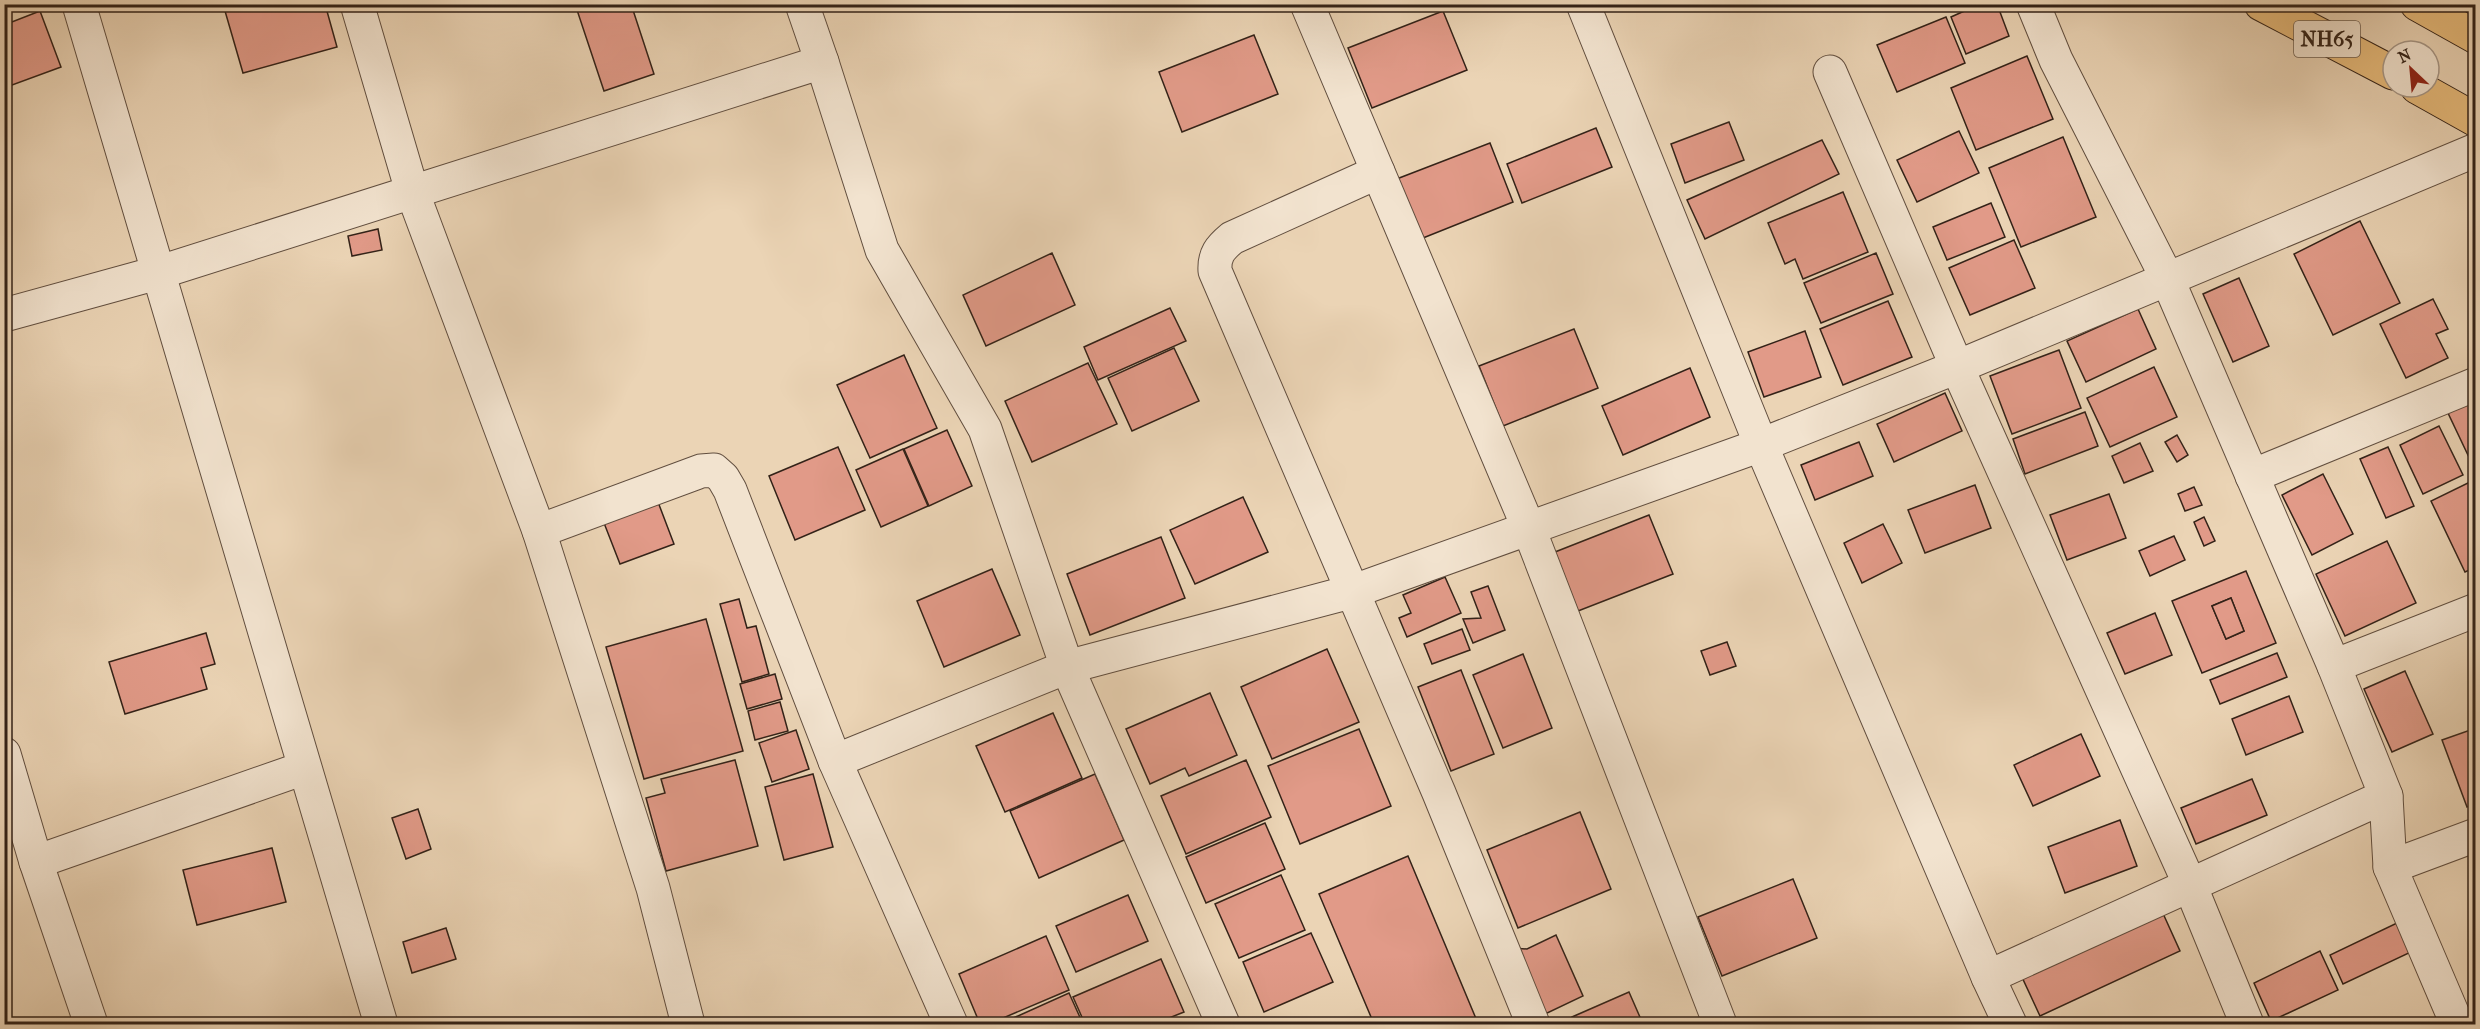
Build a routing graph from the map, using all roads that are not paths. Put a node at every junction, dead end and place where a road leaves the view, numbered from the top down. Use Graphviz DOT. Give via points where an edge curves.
graph roads {
  1 [pos="357,4"];
  2 [pos="802,4"];
  3 [pos="1307,4"];
  4 [pos="1583,4"];
  5 [pos="2033,4"];
  6 [pos="2261,4"];
  7 [pos="2417,4"];
  8 [pos="80,8"];
  9 [pos="2475,37"];
  10 [pos="822,62"];
  11 [pos="2381,67"];
  12 [pos="1830,72"];
  13 [pos="2438,99"];
  14 [pos="2475,120"];
  15 [pos="2475,150"];
  16 [pos="1378,172"];
  17 [pos="412,191"];
  18 [pos="157,273"];
  19 [pos="2167,278"];
  20 [pos="4,315"];
  21 [pos="1957,367"];
  22 [pos="2475,384"];
  23 [pos="1761,445"];
  24 [pos="2252,476"];
  25 [pos="1529,529"];
  26 [pos="539,531"];
  27 [pos="1354,591"];
  28 [pos="2475,610"];
  29 [pos="2334,666"];
  30 [pos="1067,667"];
  31 [pos="4,754"];
  32 [pos="835,761"];
  33 [pos="304,768"];
  34 [pos="2385,796"];
  35 [pos="2475,835"];
  36 [pos="36,862"];
  37 [pos="2390,867"];
  38 [pos="2190,885"];
  39 [pos="1988,977"];
  40 [pos="91,1024"];
  41 [pos="381,1024"];
  42 [pos="688,1024"];
  43 [pos="951,1024"];
  44 [pos="1223,1024"];
  45 [pos="1533,1024"];
  46 [pos="1720,1024"];
  47 [pos="2010,1024"];
  48 [pos="2247,1024"];
  49 [pos="2457,1024"];
  1 -- 17 [label="street"];
  2 -- 10 [label="street"];
  3 -- 16 [label="street"];
  4 -- 23 [label="street"];
  5 -- 19 [label="street" via="2056,60"];
  6 -- 11 [label="highway, NH65"];
  7 -- 9 [label="highway"];
  8 -- 18 [label="street"];
  10 -- 17 [label="street"];
  10 -- 30 [label="street" via="882,250 985,429"];
  12 -- 21 [label="street"];
  13 -- 14 [label="highway"];
  15 -- 19 [label="street"];
  16 -- 25 [label="street"];
  16 -- 27 [label="street" via="1232,238 1214,260 1215,272"];
  17 -- 18 [label="street"];
  17 -- 26 [label="street"];
  18 -- 20 [label="street"];
  18 -- 33 [label="street"];
  19 -- 21 [label="street"];
  19 -- 24 [label="street"];
  21 -- 23 [label="street"];
  21 -- 38 [label="street"];
  22 -- 24 [label="street"];
  23 -- 25 [label="street"];
  23 -- 39 [label="street"];
  24 -- 29 [label="street"];
  25 -- 27 [label="street"];
  25 -- 46 [label="street"];
  26 -- 32 [label="street" via="701,471 714,470 730,490"];
  26 -- 42 [label="street" via="653,888"];
  27 -- 30 [label="street"];
  27 -- 45 [label="street"];
  28 -- 29 [label="street"];
  29 -- 34 [label="street"];
  30 -- 32 [label="street"];
  30 -- 44 [label="street"];
  31 -- 36 [label="street"];
  32 -- 43 [label="street"];
  33 -- 36 [label="street"];
  33 -- 41 [label="street"];
  34 -- 37 [label="street"];
  34 -- 38 [label="street"];
  35 -- 37 [label="street"];
  36 -- 40 [label="street"];
  37 -- 49 [label="street"];
  38 -- 39 [label="street"];
  38 -- 48 [label="street"];
  39 -- 47 [label="street"];
}
